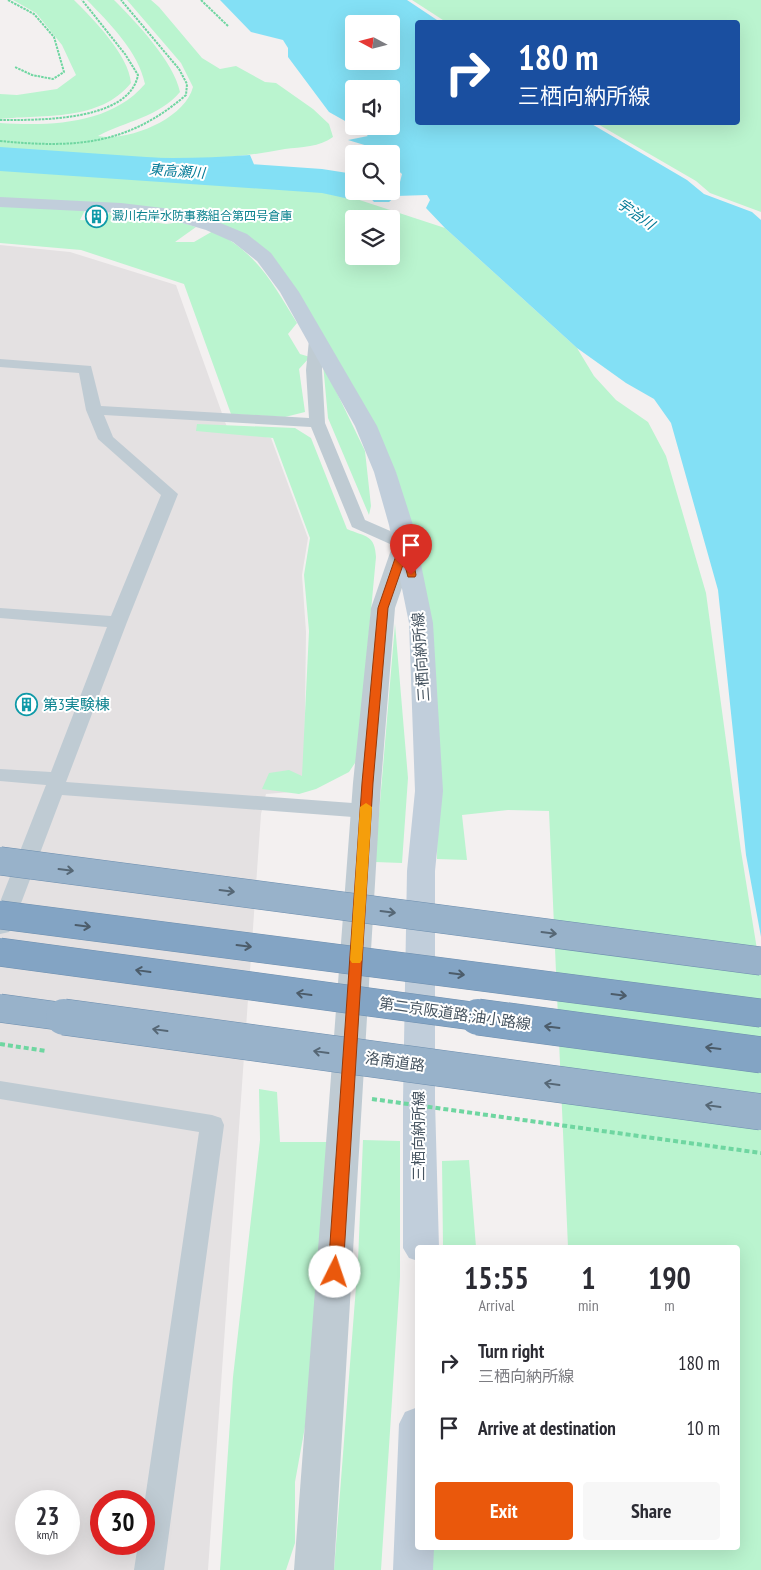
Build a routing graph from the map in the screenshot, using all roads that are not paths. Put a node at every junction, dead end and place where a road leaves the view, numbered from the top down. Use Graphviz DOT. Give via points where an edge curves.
graph roads {
  1 [pos="0,202"];
  2 [pos="316,340"];
  3 [pos="0,363"];
  4 [pos="94,410"];
  5 [pos="317,423"];
  6 [pos="405,544"];
  7 [pos="0,613"];
  8 [pos="118,622"];
  9 [pos="0,774"];
  10 [pos="56,783"];
  11 [pos="366,811"];
  12 [pos="0,861"];
  13 [pos="0,915"];
  14 [pos="0,929"];
  15 [pos="0,952"];
  16 [pos="761,961"];
  17 [pos="0,1008"];
  18 [pos="761,1013"];
  19 [pos="761,1055"];
  20 [pos="0,1090"];
  21 [pos="761,1112"];
  22 [pos="420,1245"];
  23 [pos="415,1512"];
  24 [pos="149,1570"];
  25 [pos="314,1570"];
  26 [pos="413,1570"];
  1 -- 2 [label="main road, 三栖向納所線" via="143,210 185,217 227,232 264,257 289,292"];
  2 -- 5 [label="lane"];
  2 -- 6 [label="main road, 三栖向納所線" via="366,426 385,472"];
  3 -- 4 [label="lane" via="86,369"];
  4 -- 5 [label="lane"];
  4 -- 8 [label="lane" via="106,439 170,494"];
  5 -- 6 [label="lane" via="358,524"];
  6 -- 11 [label="street" via="383,608"];
  6 -- 22 [label="main road, 三栖向納所線" via="421,623 429,791 422,871"];
  7 -- 8 [label="lane"];
  8 -- 10 [label="lane"];
  9 -- 10 [label="lane"];
  10 -- 11 [label="lane"];
  10 -- 14 [label="lane"];
  11 -- 25 [label="street"];
  12 -- 16 [label="highway, one-way, bridge"];
  13 -- 18 [label="highway, one-way, bridge"];
  19 -- 15 [label="highway, 第二京阪道路;油小路線, one-way, bridge"];
  21 -- 17 [label="highway, 洛南道路, one-way, bridge"];
  20 -- 24 [label="lane" via="212,1125"];
  23 -- 26 [label="main road"];
}
